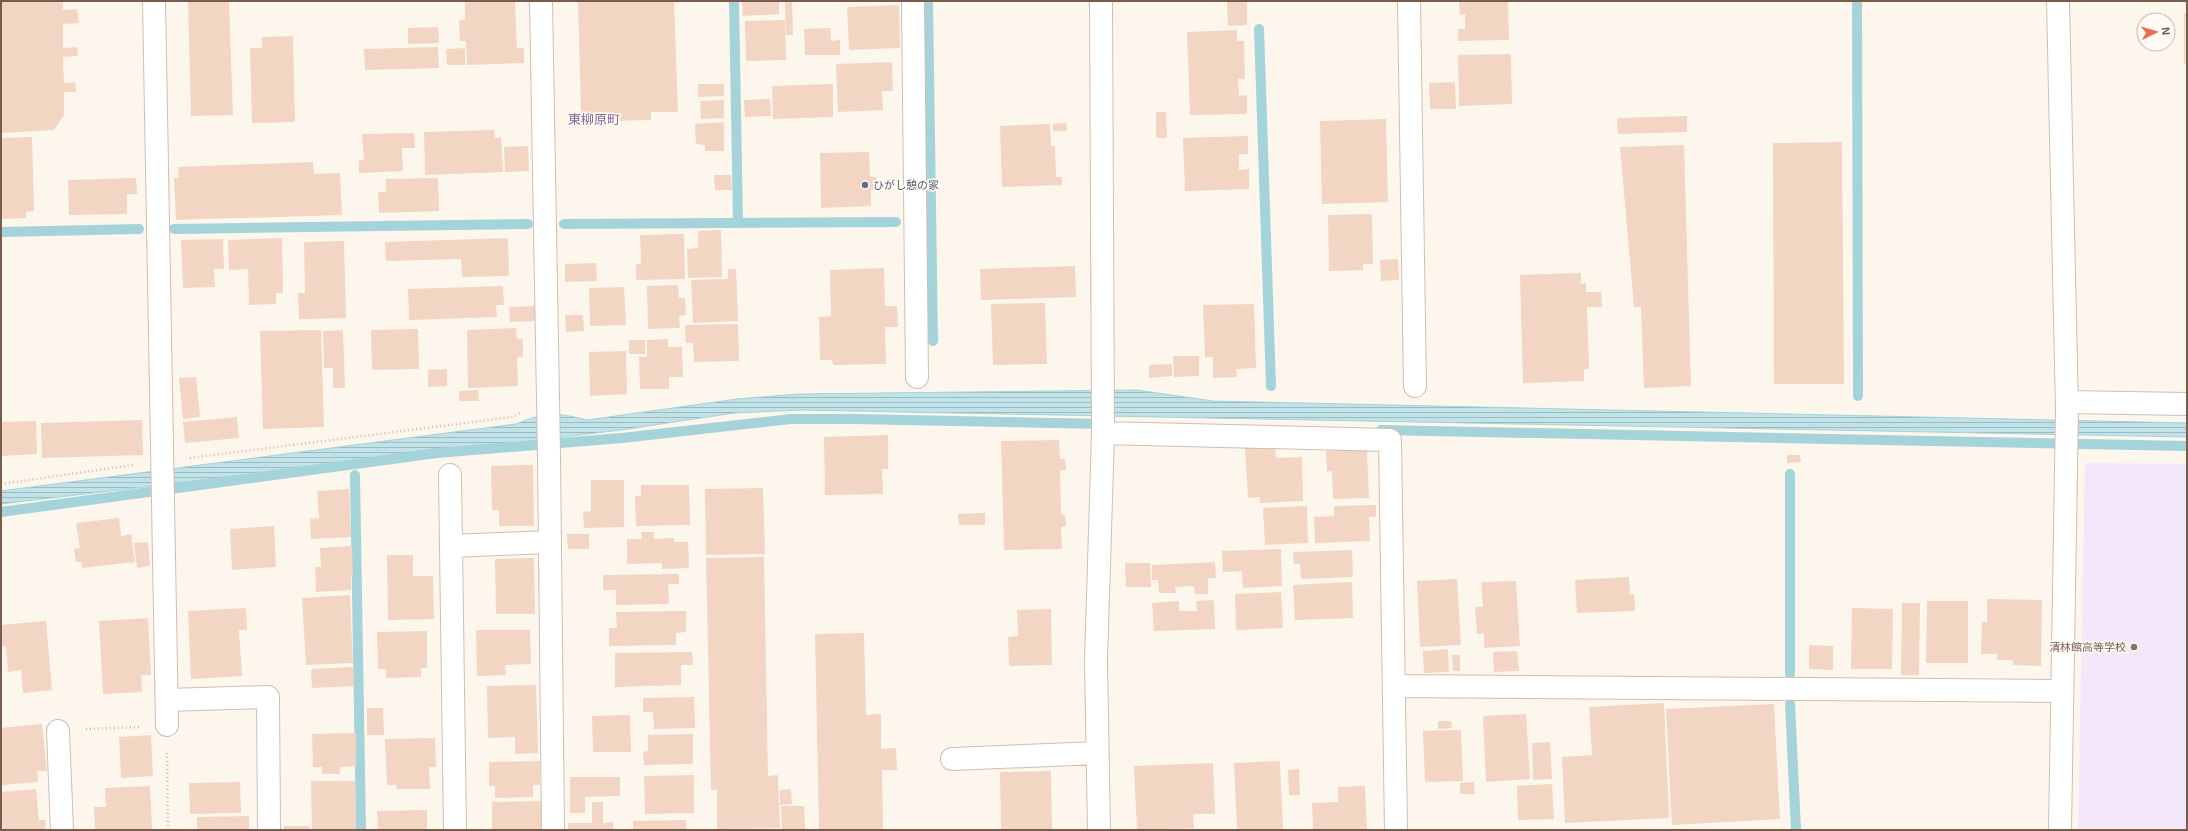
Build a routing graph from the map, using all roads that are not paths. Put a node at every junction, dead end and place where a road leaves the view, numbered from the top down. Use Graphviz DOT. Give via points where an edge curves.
graph roads {
  1 [pos="154,1"];
  2 [pos="541,1"];
  3 [pos="913,1"];
  4 [pos="1101,1"];
  5 [pos="1409,1"];
  6 [pos="2058,1"];
  7 [pos="917,377"];
  8 [pos="1414,386"];
  9 [pos="2187,404"];
  10 [pos="2067,406"];
  11 [pos="1103,434"];
  12 [pos="450,475"];
  13 [pos="549,542"];
  14 [pos="451,546"];
  15 [pos="1394,686"];
  16 [pos="2062,692"];
  17 [pos="167,700"];
  18 [pos="167,725"];
  19 [pos="58,731"];
  20 [pos="1098,753"];
  21 [pos="952,759"];
  22 [pos="62,830"];
  23 [pos="269,830"];
  24 [pos="455,830"];
  25 [pos="553,830"];
  26 [pos="1099,830"];
  27 [pos="1396,830"];
  28 [pos="2060,830"];
  1 -- 17 [label="street"];
  2 -- 13 [label="street" via="550,456"];
  3 -- 7 [label="street"];
  4 -- 11 [label="street"];
  5 -- 8 [label="street"];
  6 -- 10 [label="street"];
  9 -- 10 [label="street"];
  10 -- 16 [label="street"];
  11 -- 15 [label="street" via="1390,440"];
  11 -- 20 [label="street" via="1096,660"];
  12 -- 14 [label="street"];
  13 -- 14 [label="street"];
  13 -- 25 [label="street"];
  14 -- 24 [label="street"];
  15 -- 16 [label="street"];
  15 -- 27 [label="street"];
  16 -- 28 [label="street"];
  17 -- 18 [label="street"];
  17 -- 23 [label="street" via="268,697"];
  19 -- 22 [label="street"];
  20 -- 21 [label="street"];
  20 -- 26 [label="street"];
}
